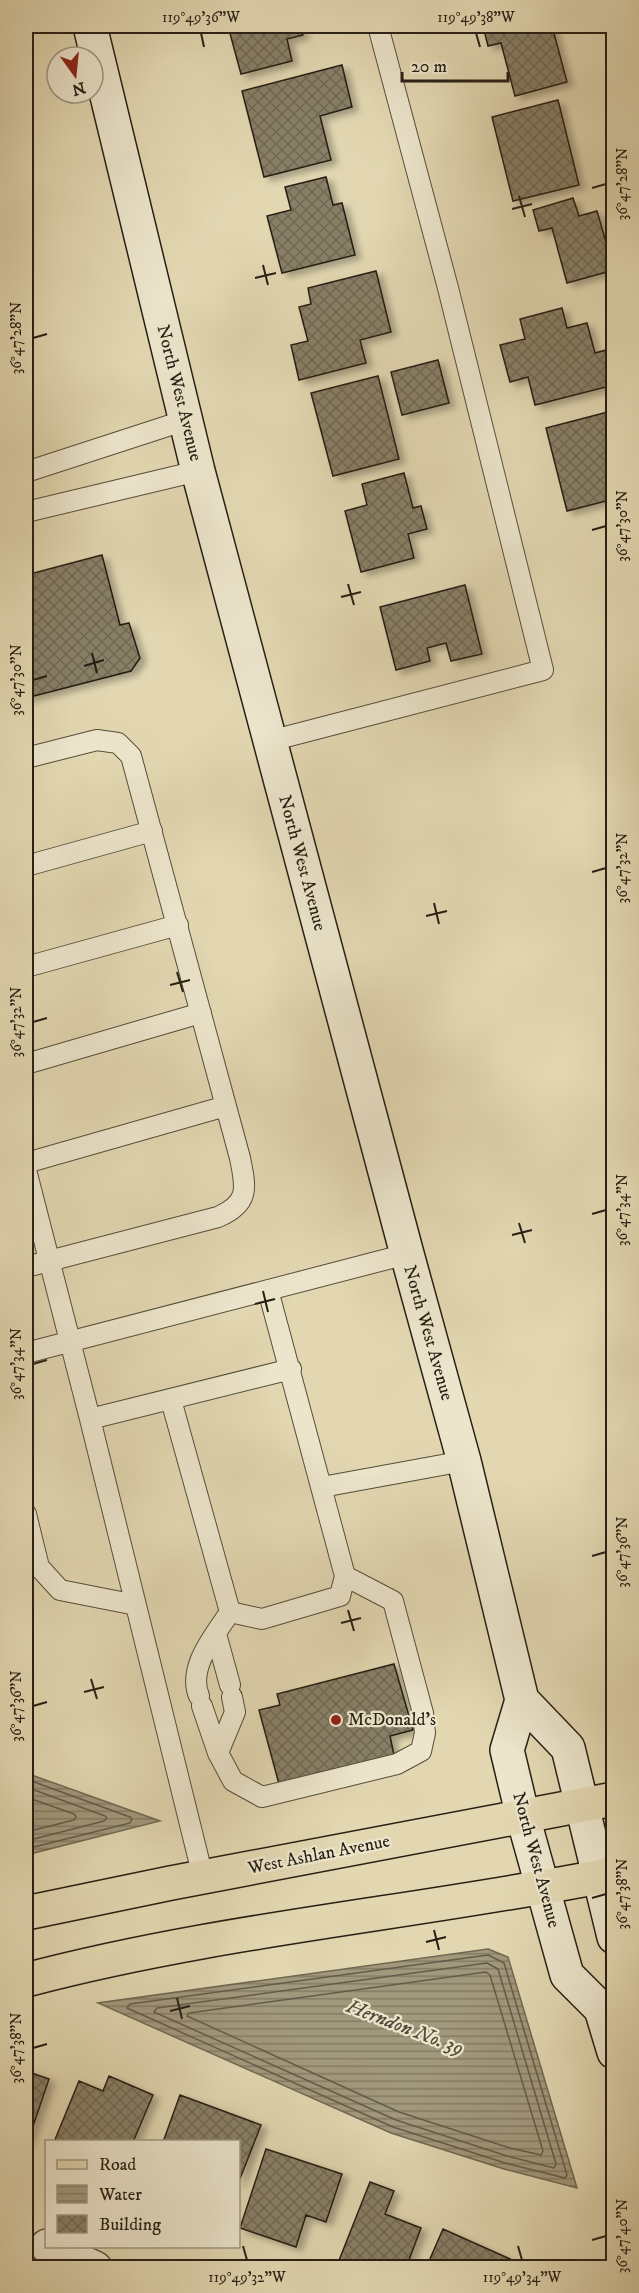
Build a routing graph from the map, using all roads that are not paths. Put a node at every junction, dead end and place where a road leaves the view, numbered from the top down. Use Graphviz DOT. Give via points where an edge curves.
graph roads {
  1 [pos="90,26"];
  2 [pos="378,26"];
  3 [pos="186,420"];
  4 [pos="198,471"];
  5 [pos="26,472"];
  6 [pos="26,512"];
  7 [pos="270,741"];
  8 [pos="26,758"];
  9 [pos="152,831"];
  10 [pos="26,866"];
  11 [pos="178,926"];
  12 [pos="26,967"];
  13 [pos="201,1013"];
  14 [pos="26,1064"];
  15 [pos="226,1106"];
  16 [pos="26,1163"];
  17 [pos="26,1170"];
  18 [pos="406,1254"];
  19 [pos="49,1261"];
  20 [pos="26,1267"];
  21 [pos="268,1290"];
  22 [pos="70,1341"];
  23 [pos="26,1353"];
  24 [pos="291,1369"];
  25 [pos="171,1400"];
  26 [pos="90,1419"];
  27 [pos="464,1461"];
  28 [pos="322,1487"];
  29 [pos="26,1514"];
  30 [pos="32,1570"];
  31 [pos="345,1576"];
  32 [pos="136,1605"];
  33 [pos="230,1612"];
  34 [pos="216,1634"];
  35 [pos="522,1700"];
  36 [pos="218,1753"];
  37 [pos="614,1799"];
  38 [pos="581,1806"];
  39 [pos="523,1817"];
  40 [pos="606,1876"];
  41 [pos="203,1877"];
  42 [pos="544,1888"];
  43 [pos="57,1905"];
  44 [pos="26,1913"];
  45 [pos="26,1919"];
  46 [pos="614,1937"];
  47 [pos="26,1980"];
  48 [pos="607,1997"];
  49 [pos="614,2052"];
  50 [pos="26,2237"];
  51 [pos="45,2245"];
  52 [pos="51,2248"];
  53 [pos="95,2268"];
  1 -- 3 [label="main road, North West Avenue"];
  2 -- 7 [label="lane" via="457,322 543,670"];
  3 -- 4 [label="main road, North West Avenue"];
  3 -- 5 [label="lane"];
  4 -- 6 [label="lane"];
  4 -- 7 [label="main road, North West Avenue"];
  7 -- 18 [label="main road, North West Avenue"];
  8 -- 9 [label="lane" via="97,740 118,743 131,756"];
  9 -- 10 [label="lane"];
  9 -- 11 [label="lane"];
  11 -- 12 [label="lane"];
  11 -- 13 [label="lane"];
  13 -- 14 [label="lane"];
  13 -- 15 [label="lane"];
  15 -- 16 [label="lane"];
  15 -- 19 [label="lane" via="244,1180 243,1197 234,1210"];
  17 -- 19 [label="lane"];
  18 -- 21 [label="lane"];
  18 -- 27 [label="main road, North West Avenue"];
  19 -- 20 [label="lane"];
  19 -- 22 [label="lane"];
  21 -- 22 [label="lane"];
  21 -- 24 [label="lane"];
  22 -- 23 [label="lane"];
  22 -- 26 [label="lane"];
  24 -- 25 [label="lane"];
  24 -- 28 [label="lane"];
  25 -- 26 [label="lane"];
  25 -- 33 [label="lane"];
  26 -- 32 [label="lane"];
  27 -- 28 [label="lane"];
  27 -- 35 [label="main road, North West Avenue"];
  28 -- 31 [label="lane"];
  29 -- 30 [label="lane"];
  30 -- 32 [label="lane" via="60,1590"];
  31 -- 33 [label="lane" via="340,1596 262,1619"];
  31 -- 36 [label="lane" via="393,1601 423,1713 425,1734 421,1751 397,1764 262,1797 233,1781"];
  32 -- 41 [label="lane"];
  33 -- 34 [label="lane"];
  34 -- 36 [label="lane" via="235,1712"];
  34 -- 36 [label="lane" via="198,1667 196,1688"];
  35 -- 38 [label="main road" via="568,1748"];
  35 -- 39 [label="main road, North West Avenue" via="507,1750"];
  37 -- 38 [label="main road, West Ashlan Avenue"];
  38 -- 39 [label="main road, West Ashlan Avenue"];
  38 -- 40 [label="main road"];
  39 -- 41 [label="main road, West Ashlan Avenue"];
  39 -- 42 [label="main road, North West Avenue"];
  40 -- 42 [label="main road"];
  40 -- 46 [label="main road"];
  41 -- 43 [label="main road, West Ashlan Avenue"];
  42 -- 47 [label="main road" via="232,1936"];
  42 -- 48 [label="main road, North West Avenue" via="567,1975"];
  43 -- 44 [label="main road, West Ashlan Avenue"];
  43 -- 45 [label="main road"];
  48 -- 49 [label="main road, North West Avenue"];
  50 -- 51 [label="main road"];
  52 -- 53 [label="main road"];
}
